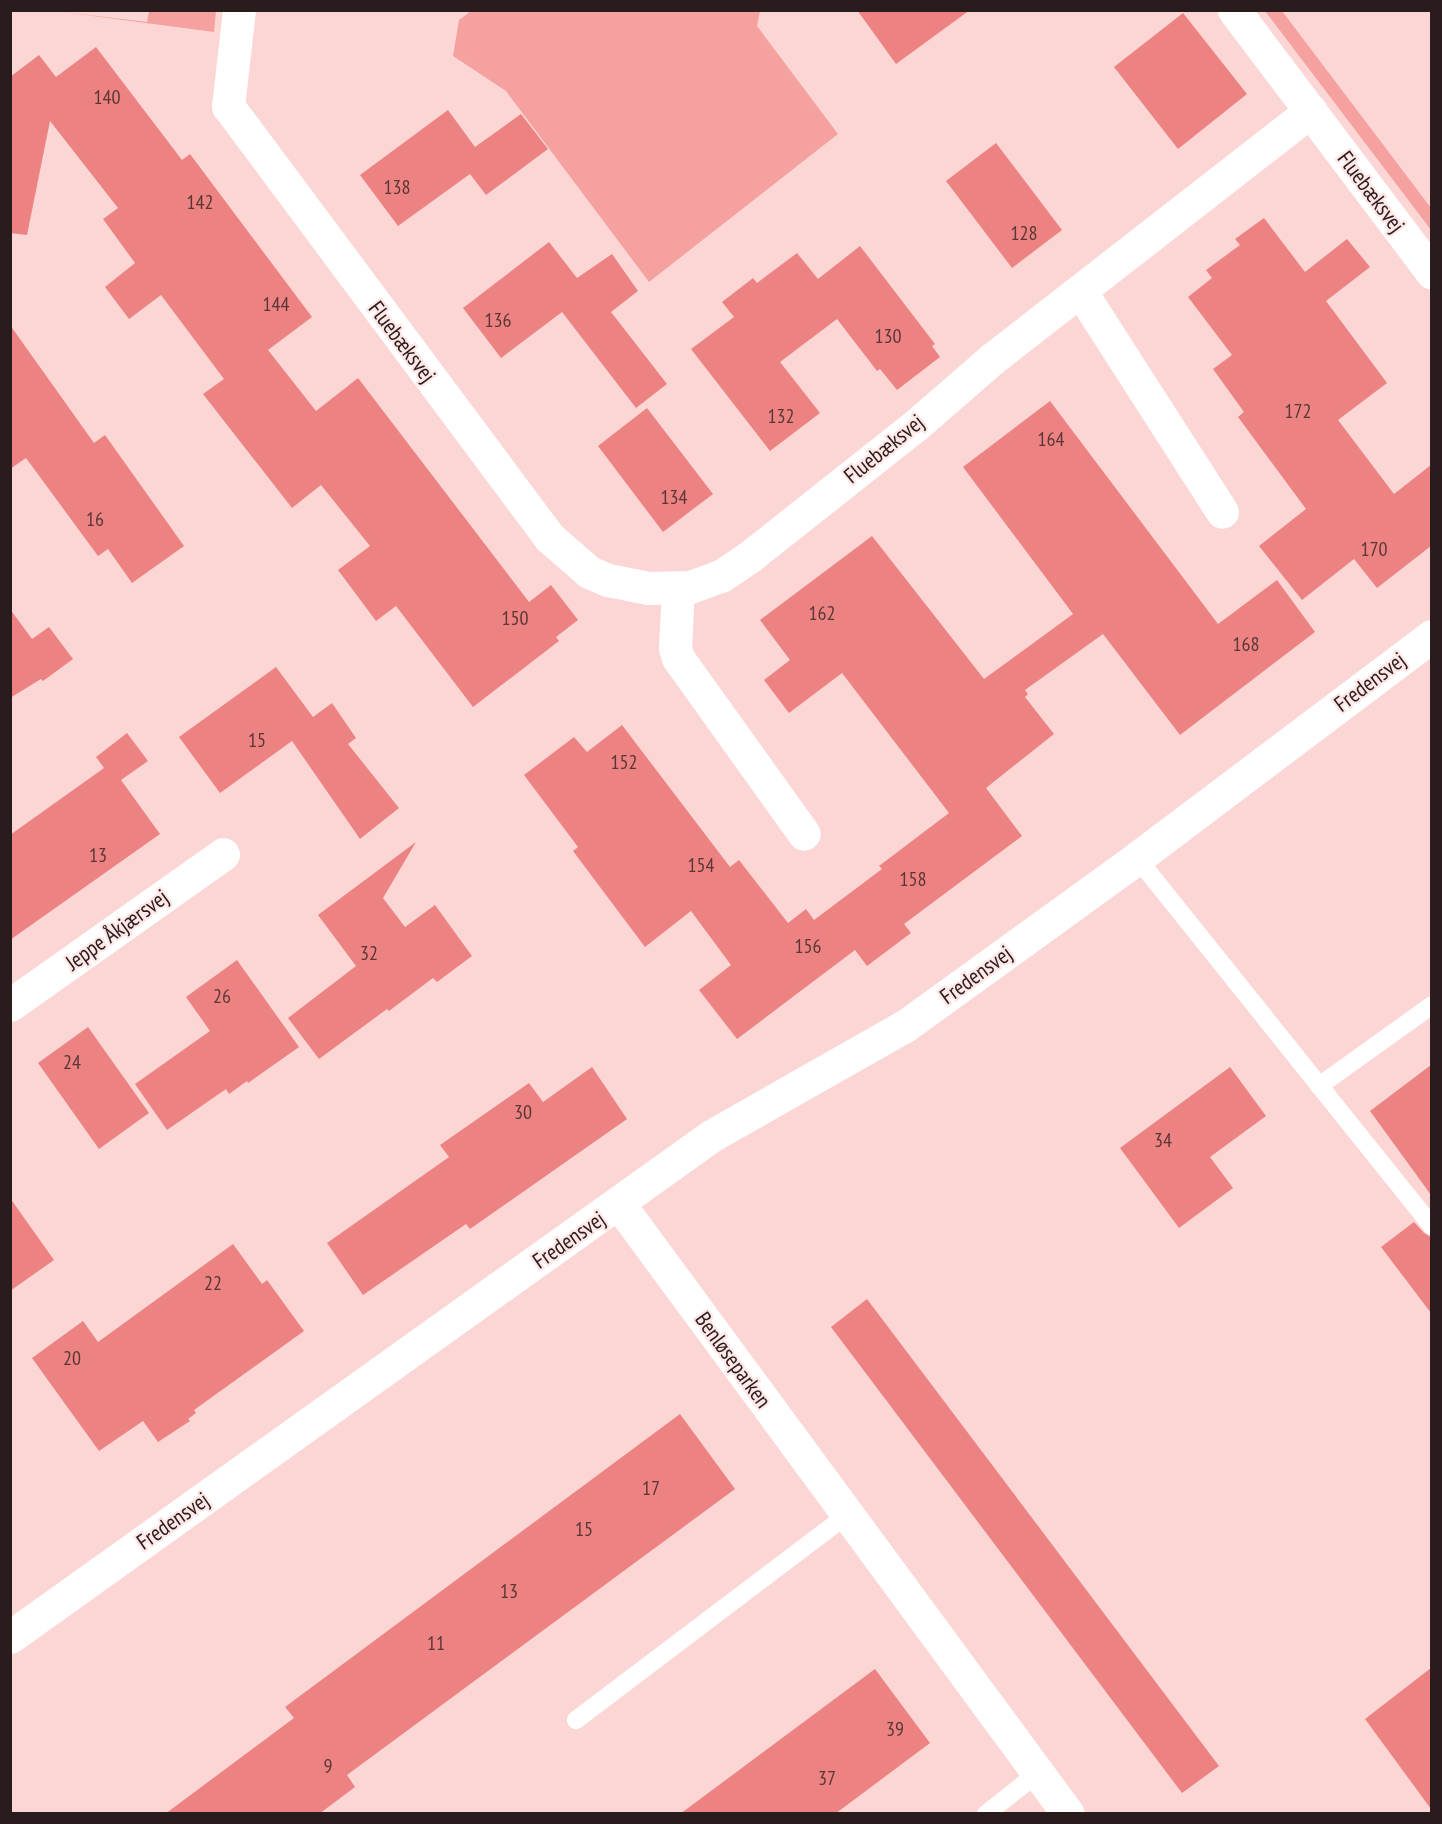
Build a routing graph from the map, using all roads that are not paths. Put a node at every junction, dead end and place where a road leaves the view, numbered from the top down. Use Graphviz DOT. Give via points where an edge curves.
graph roads {
  1 [pos="239,10"];
  2 [pos="1234,10"];
  3 [pos="1311,111"];
  4 [pos="1431,273"];
  5 [pos="1081,292"];
  6 [pos="1222,512"];
  7 [pos="678,588"];
  8 [pos="1431,636"];
  9 [pos="804,834"];
  10 [pos="223,854"];
  11 [pos="1137,858"];
  12 [pos="10,1005"];
  13 [pos="1431,1005"];
  14 [pos="1319,1086"];
  15 [pos="619,1204"];
  16 [pos="1431,1226"];
  17 [pos="847,1515"];
  18 [pos="10,1637"];
  19 [pos="576,1720"];
  20 [pos="1038,1773"];
  21 [pos="986,1814"];
  22 [pos="1068,1814"];
  1 -- 7 [label="street, Fluebæksvej" via="228,106 530,514 562,551 589,572 648,588"];
  2 -- 3 [label="street, Fluebæksvej"];
  3 -- 4 [label="street, Fluebæksvej"];
  3 -- 5 [label="street, Fluebæksvej"];
  5 -- 6 [label="street"];
  5 -- 7 [label="street, Fluebæksvej" via="992,359 916,425 748,558 721,576"];
  7 -- 9 [label="street" via="678,658"];
  8 -- 11 [label="street, Fredensvej"];
  10 -- 12 [label="street, Jeppe Åkjærsvej"];
  11 -- 14 [label="lane"];
  11 -- 15 [label="street, Fredensvej" via="905,1026 711,1137"];
  13 -- 14 [label="lane"];
  14 -- 16 [label="lane"];
  15 -- 17 [label="street, Benløseparken"];
  15 -- 18 [label="street, Fredensvej"];
  17 -- 19 [label="lane"];
  17 -- 20 [label="street, Benløseparken"];
  20 -- 21 [label="lane"];
  20 -- 22 [label="street, Benløseparken"];
}
